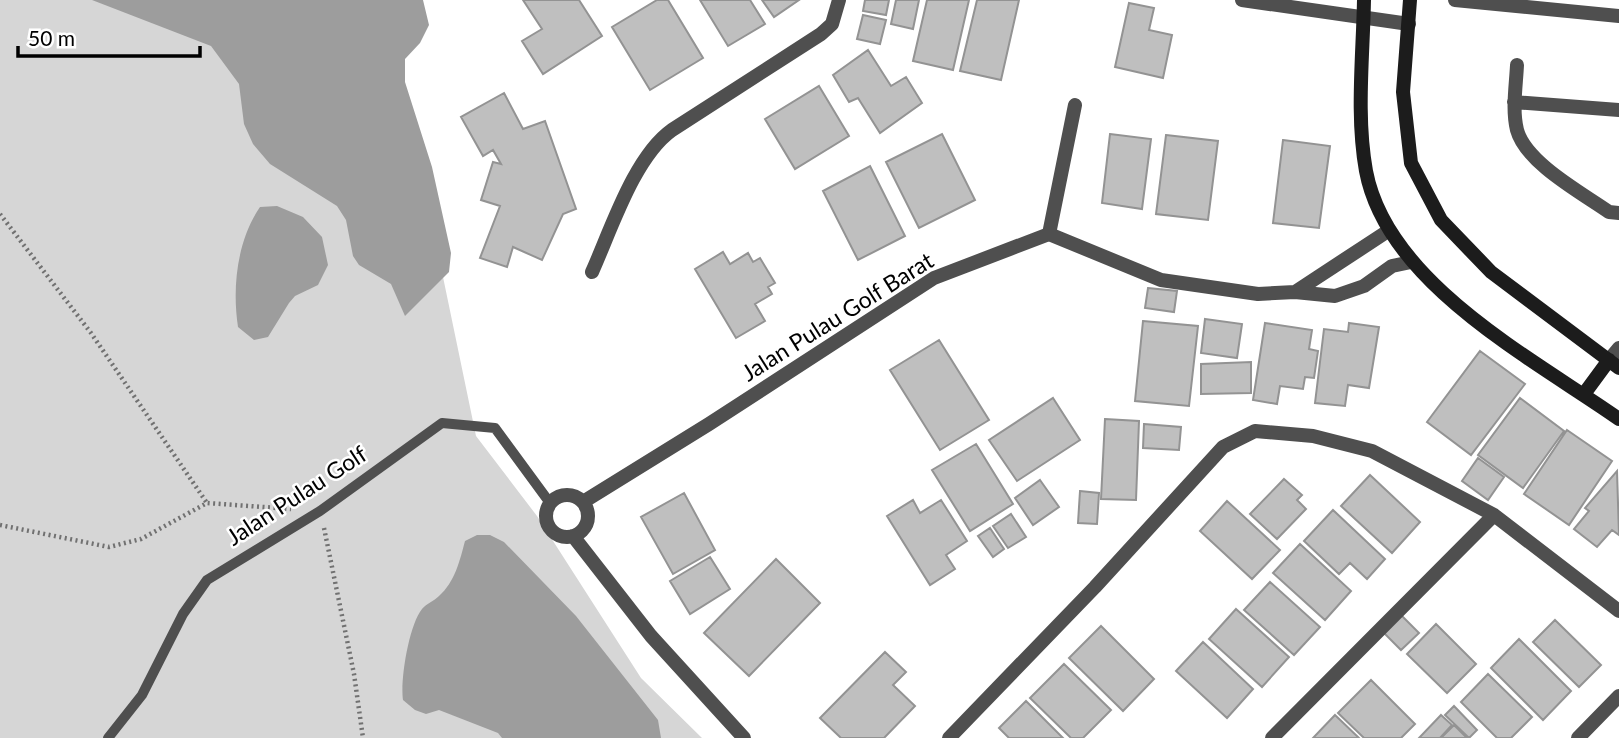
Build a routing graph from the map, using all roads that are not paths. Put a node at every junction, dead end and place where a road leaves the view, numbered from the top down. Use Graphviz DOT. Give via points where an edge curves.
graph roads {
  1 [pos="839,0"];
  2 [pos="1242,0"];
  3 [pos="1364,0"];
  4 [pos="1410,0"];
  5 [pos="1455,0"];
  6 [pos="1619,16"];
  7 [pos="1363,19"];
  8 [pos="1409,24"];
  9 [pos="1517,65"];
  10 [pos="1514,102"];
  11 [pos="1075,106"];
  12 [pos="1619,110"];
  13 [pos="1619,213"];
  14 [pos="1388,231"];
  15 [pos="1049,234"];
  16 [pos="1411,262"];
  17 [pos="592,272"];
  18 [pos="1295,292"];
  19 [pos="1619,348"];
  20 [pos="1614,364"];
  21 [pos="1584,394"];
  22 [pos="1619,419"];
  23 [pos="583,502"];
  24 [pos="550,503"];
  25 [pos="1494,515"];
  26 [pos="572,536"];
  27 [pos="1619,611"];
  28 [pos="1619,696"];
  29 [pos="108,738"];
  30 [pos="744,738"];
  31 [pos="949,738"];
  32 [pos="1272,738"];
  33 [pos="1578,738"];
  1 -- 17 [label="street" via="832,24 821,34 655,144"];
  2 -- 7 [label="street"];
  3 -- 7 [label="street"];
  4 -- 8 [label="street"];
  5 -- 6 [label="street"];
  7 -- 8 [label="street"];
  7 -- 14 [label="street" via="1366,170"];
  8 -- 20 [label="street" via="1403,92 1411,163 1441,220 1491,272"];
  9 -- 10 [label="street"];
  10 -- 12 [label="street"];
  10 -- 13 [label="street" via="1517,132 1533,158 1609,212"];
  11 -- 15 [label="street"];
  14 -- 16 [label="street"];
  14 -- 18 [label="street"];
  15 -- 18 [label="street" via="1161,280 1258,294"];
  15 -- 23 [label="street, Jalan Pulau Golf Barat" via="934,278"];
  16 -- 18 [label="street" via="1392,266 1358,289 1335,296"];
  16 -- 21 [label="street" via="1459,309"];
  19 -- 20 [label="street"];
  20 -- 21 [label="street"];
  21 -- 22 [label="street"];
  23 -- 24 [label="street" via="570,495"];
  23 -- 26 [label="street" via="587,523"];
  24 -- 26 [label="street" via="546,515 549,528 559,536"];
  24 -- 29 [label="lane, Jalan Pulau Golf" via="495,428 442,422 320,511 207,580 183,614 142,695"];
  25 -- 27 [label="street"];
  25 -- 31 [label="street" via="1373,451 1313,436 1255,431 1241,436 1223,447"];
  25 -- 32 [label="street"];
  26 -- 30 [label="street" via="684,674"];
  28 -- 33 [label="street"];
}
